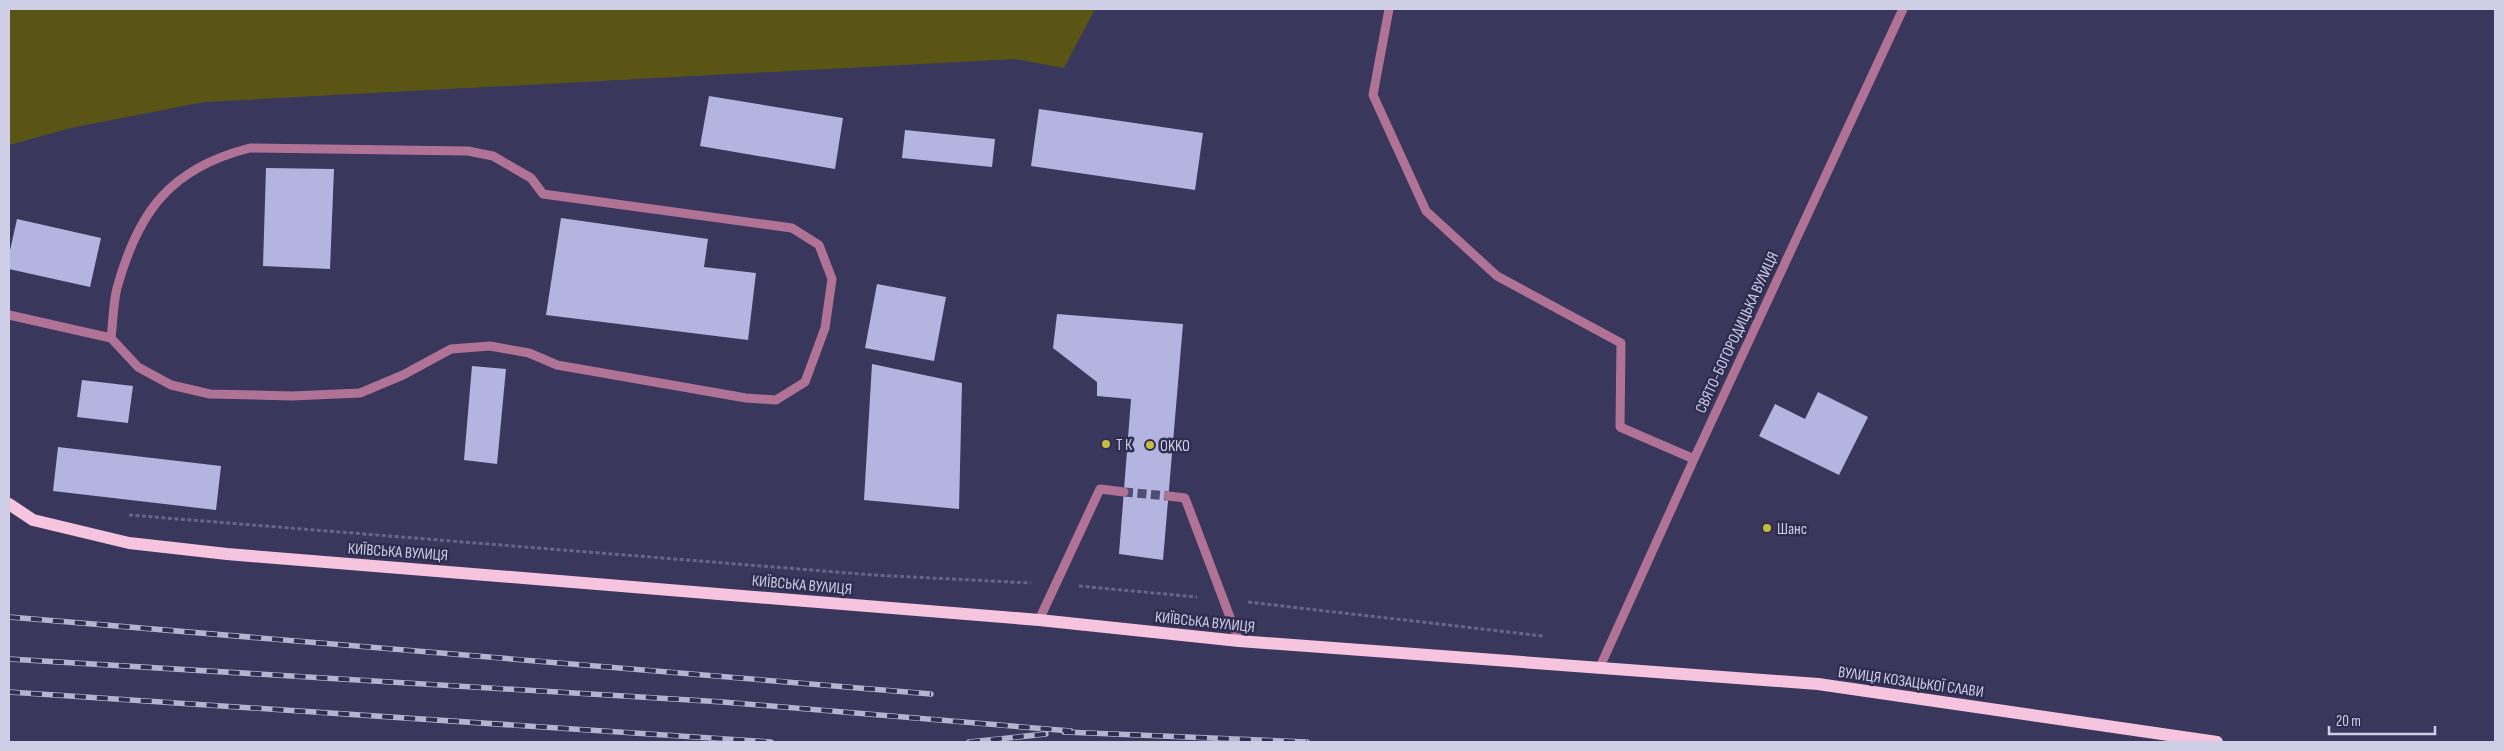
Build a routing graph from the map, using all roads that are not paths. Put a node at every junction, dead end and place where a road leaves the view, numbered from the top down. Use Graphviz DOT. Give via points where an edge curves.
graph roads {
  1 [pos="1389,9"];
  2 [pos="1903,9"];
  3 [pos="9,315"];
  4 [pos="111,338"];
  5 [pos="1694,459"];
  6 [pos="1124,492"];
  7 [pos="1168,496"];
  8 [pos="9,504"];
  9 [pos="1039,620"];
  10 [pos="1239,641"];
  11 [pos="1599,669"];
  12 [pos="2217,742"];
  1 -- 5 [label="street" via="1373,95 1426,210 1497,276 1621,343 1620,427"];
  2 -- 5 [label="street, СВЯТО-БОГОРОДИЦЬКА ВУЛИЦЯ"];
  3 -- 4 [label="street"];
  4 -- 4 [label="street" via="138,367 171,385 210,394 292,396 360,393 403,375 451,349 490,346 529,353 556,365 746,398 776,400 805,382 825,328 832,279 819,245 792,228 543,194 531,178 493,156 468,151 250,148 224,154 189,172 165,192 143,218 116,289"];
  5 -- 11 [label="street, СВЯТО-БОГОРОДИЦЬКА ВУЛИЦЯ"];
  6 -- 9 [label="street" via="1100,489"];
  7 -- 10 [label="street" via="1185,498"];
  8 -- 9 [label="main road, КИЇВСЬКА ВУЛИЦЯ" via="32,520 129,543 227,554"];
  9 -- 10 [label="main road, КИЇВСЬКА ВУЛИЦЯ"];
  10 -- 11 [label="main road, КИЇВСЬКА ВУЛИЦЯ"];
  11 -- 12 [label="main road, ВУЛИЦЯ КОЗАЦЬКОЇ СЛАВИ" via="1818,684"];
}
